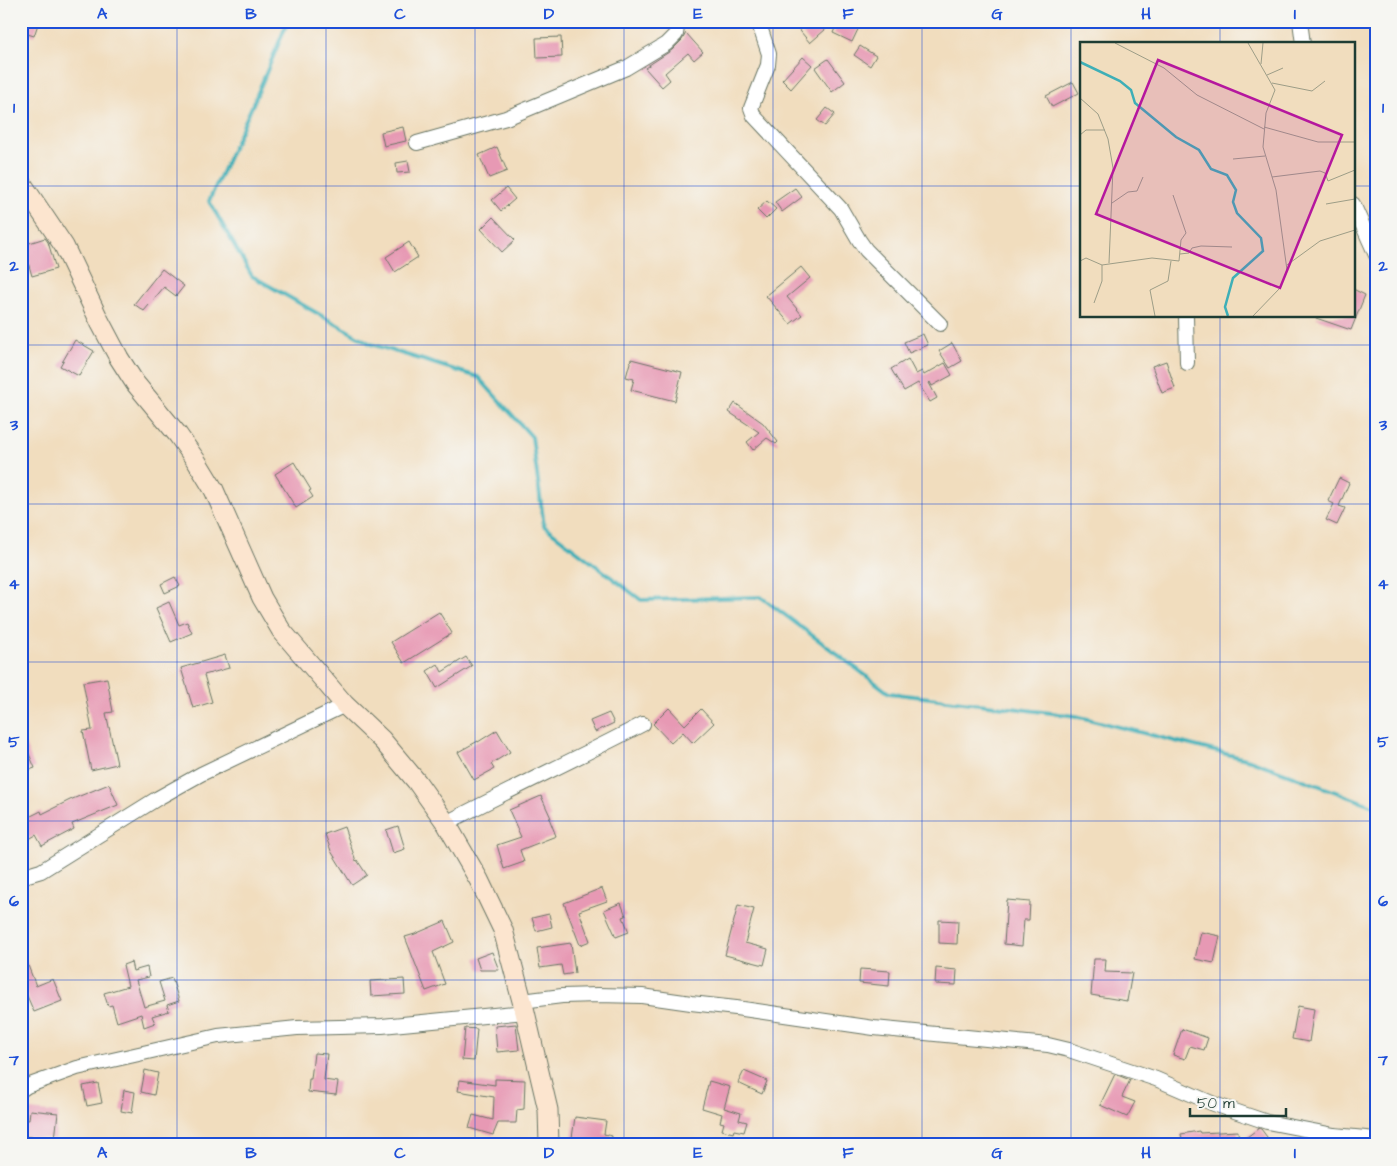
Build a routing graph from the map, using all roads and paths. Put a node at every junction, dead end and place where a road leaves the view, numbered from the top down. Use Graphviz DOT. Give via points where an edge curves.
graph roads {
  1 [pos="678,21"];
  2 [pos="758,21"];
  3 [pos="1300,21"];
  4 [pos="1302,42"];
  5 [pos="417,143"];
  6 [pos="21,182"];
  7 [pos="1354,206"];
  8 [pos="1376,255"];
  9 [pos="1186,318"];
  10 [pos="940,324"];
  11 [pos="1187,363"];
  12 [pos="345,705"];
  13 [pos="643,724"];
  14 [pos="446,823"];
  15 [pos="21,877"];
  16 [pos="524,1006"];
  17 [pos="21,1090"];
  18 [pos="1376,1139"];
  19 [pos="549,1145"];
  1 -- 5 [label="street" via="676,34 666,44 626,68 506,118"];
  2 -- 10 [label="street" via="769,54 768,65 751,108 754,116 841,209 866,250"];
  3 -- 4 [label="street"];
  6 -- 12 [label="street" via="64,246 119,358 135,383 178,435 214,490 262,598 282,630"];
  7 -- 8 [label="street"];
  9 -- 11 [label="street"];
  12 -- 14 [label="street" via="382,740"];
  12 -- 15 [label="street" via="201,774 41,871"];
  13 -- 14 [label="street"];
  14 -- 16 [label="street" via="480,880 503,930"];
  16 -- 17 [label="street" via="382,1026 298,1028 218,1036 77,1068"];
  16 -- 18 [label="street" via="562,996 642,996 874,1028 1048,1045 1156,1079 1267,1122 1334,1135"];
  16 -- 19 [label="street" via="548,1110"];
}
